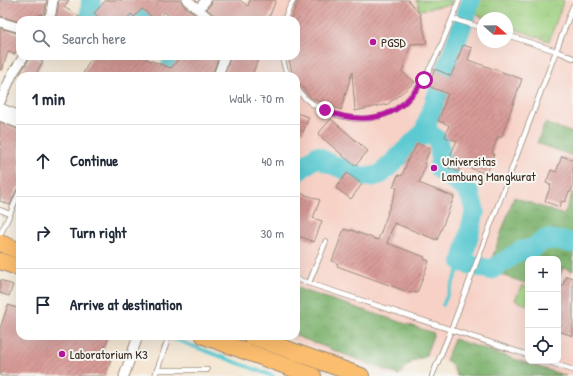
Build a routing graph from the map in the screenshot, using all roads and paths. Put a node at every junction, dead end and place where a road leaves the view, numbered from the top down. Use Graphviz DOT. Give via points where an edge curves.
graph roads {
  1 [pos="53,0"];
  2 [pos="188,0"];
  3 [pos="206,0"];
  4 [pos="294,0"];
  5 [pos="459,0"];
  6 [pos="573,6"];
  7 [pos="199,9"];
  8 [pos="50,16"];
  9 [pos="207,16"];
  10 [pos="286,16"];
  11 [pos="453,19"];
  12 [pos="0,22"];
  13 [pos="477,26"];
  14 [pos="16,27"];
  15 [pos="513,37"];
  16 [pos="556,51"];
  17 [pos="573,58"];
  18 [pos="21,60"];
  19 [pos="224,60"];
  20 [pos="283,60"];
  21 [pos="219,72"];
  22 [pos="287,72"];
  23 [pos="300,92"];
  24 [pos="0,102"];
  25 [pos="0,108"];
  26 [pos="16,114"];
  27 [pos="0,116"];
  28 [pos="16,122"];
  29 [pos="16,200"];
  30 [pos="0,210"];
  31 [pos="10,214"];
  32 [pos="0,235"];
  33 [pos="326,241"];
  34 [pos="0,243"];
  35 [pos="16,249"];
  36 [pos="0,261"];
  37 [pos="16,267"];
  38 [pos="300,280"];
  39 [pos="309,283"];
  40 [pos="451,330"];
  41 [pos="137,340"];
  42 [pos="167,340"];
  43 [pos="215,340"];
  44 [pos="262,340"];
  45 [pos="525,354"];
  46 [pos="555,364"];
  47 [pos="157,370"];
  48 [pos="207,370"];
  49 [pos="573,370"];
  50 [pos="124,376"];
  51 [pos="155,376"];
  52 [pos="314,376"];
  53 [pos="361,376"];
  54 [pos="432,376"];
  1 -- 8 [label="street"];
  2 -- 7 [label="street"];
  3 -- 7 [label="street"];
  4 -- 10 [label="lane"];
  5 -- 11 [label="lane"];
  6 -- 16 [label="lane"];
  7 -- 9 [label="street"];
  11 -- 13 [label="lane"];
  11 -- 23 [label="lane" via="424,80 403,104 386,114 365,118 343,116 313,104"];
  12 -- 14 [label="street"];
  15 -- 16 [label="lane"];
  16 -- 17 [label="lane"];
  16 -- 40 [label="lane"];
  18 -- 24 [label="street"];
  19 -- 21 [label="street"];
  20 -- 22 [label="lane"];
  25 -- 26 [label="street"];
  27 -- 28 [label="street"];
  29 -- 31 [label="lane"];
  30 -- 31 [label="lane"];
  31 -- 32 [label="lane"];
  33 -- 39 [label="lane"];
  34 -- 35 [label="highway"];
  36 -- 37 [label="highway"];
  38 -- 39 [label="lane"];
  39 -- 40 [label="lane"];
  40 -- 45 [label="lane"];
  40 -- 54 [label="lane"];
  41 -- 50 [label="street"];
  42 -- 47 [label="lane"];
  43 -- 52 [label="highway"];
  44 -- 53 [label="highway"];
  46 -- 49 [label="lane"];
  47 -- 48 [label="lane"];
  47 -- 51 [label="lane"];
}
